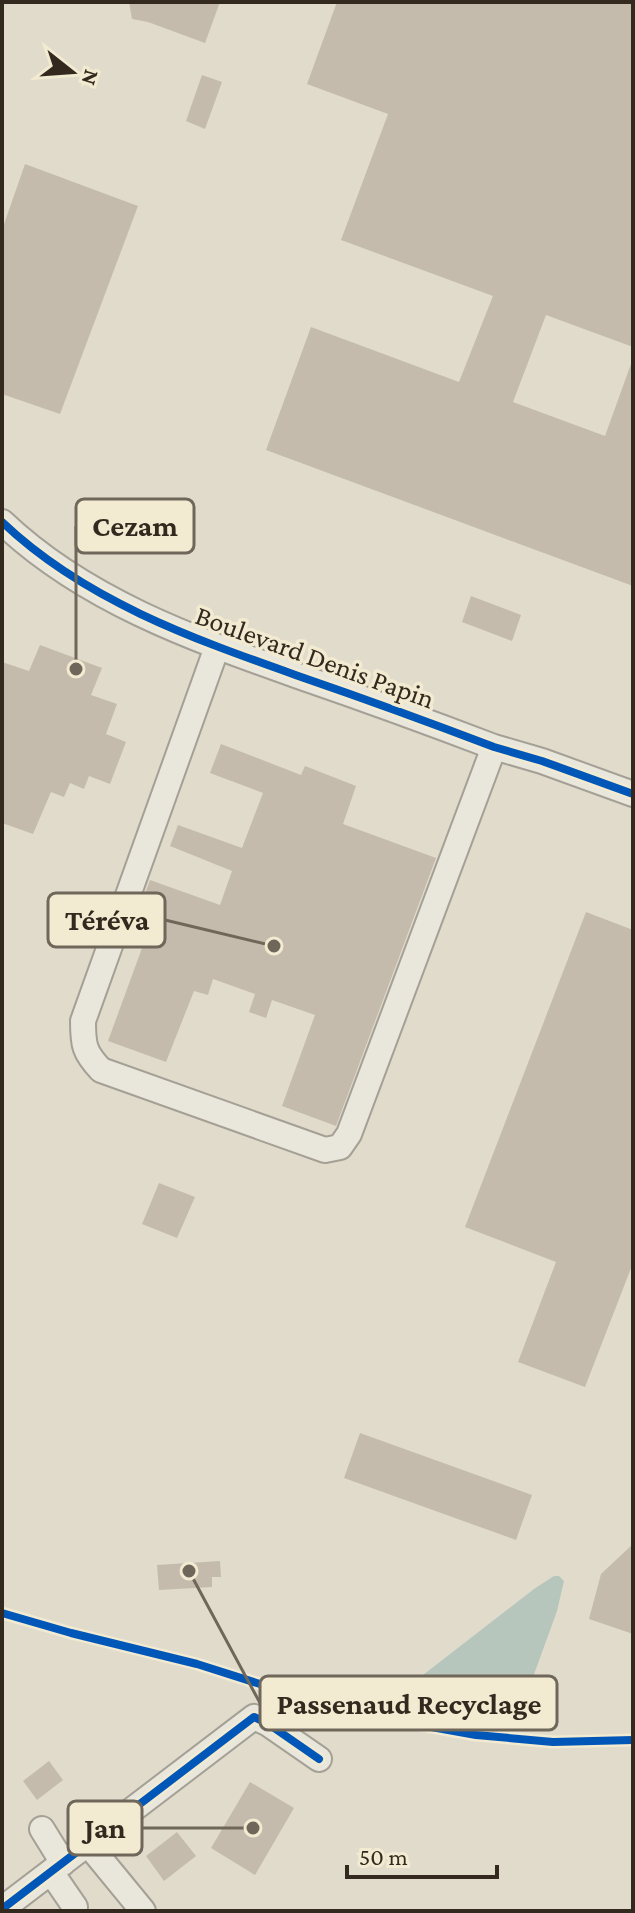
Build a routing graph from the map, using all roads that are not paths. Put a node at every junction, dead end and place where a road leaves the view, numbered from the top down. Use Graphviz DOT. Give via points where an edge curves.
graph roads {
  1 [pos="2,522"];
  2 [pos="217,647"];
  3 [pos="494,747"];
  4 [pos="633,794"];
  5 [pos="319,1759"];
  6 [pos="42,1829"];
  7 [pos="88,1844"];
  8 [pos="57,1867"];
  9 [pos="75,1907"];
  10 [pos="2,1909"];
  11 [pos="143,1911"];
  1 -- 2 [label="street, Boulevard Denis Papin" via="66,573 129,609"];
  2 -- 3 [label="street, Boulevard Denis Papin"];
  2 -- 3 [label="street" via="83,1021 88,1056 116,1076 325,1150 340,1147"];
  3 -- 4 [label="street, Boulevard Denis Papin"];
  5 -- 7 [label="street" via="254,1717"];
  6 -- 8 [label="street"];
  7 -- 8 [label="street"];
  7 -- 11 [label="street"];
  8 -- 9 [label="street"];
  8 -- 10 [label="street"];
}
